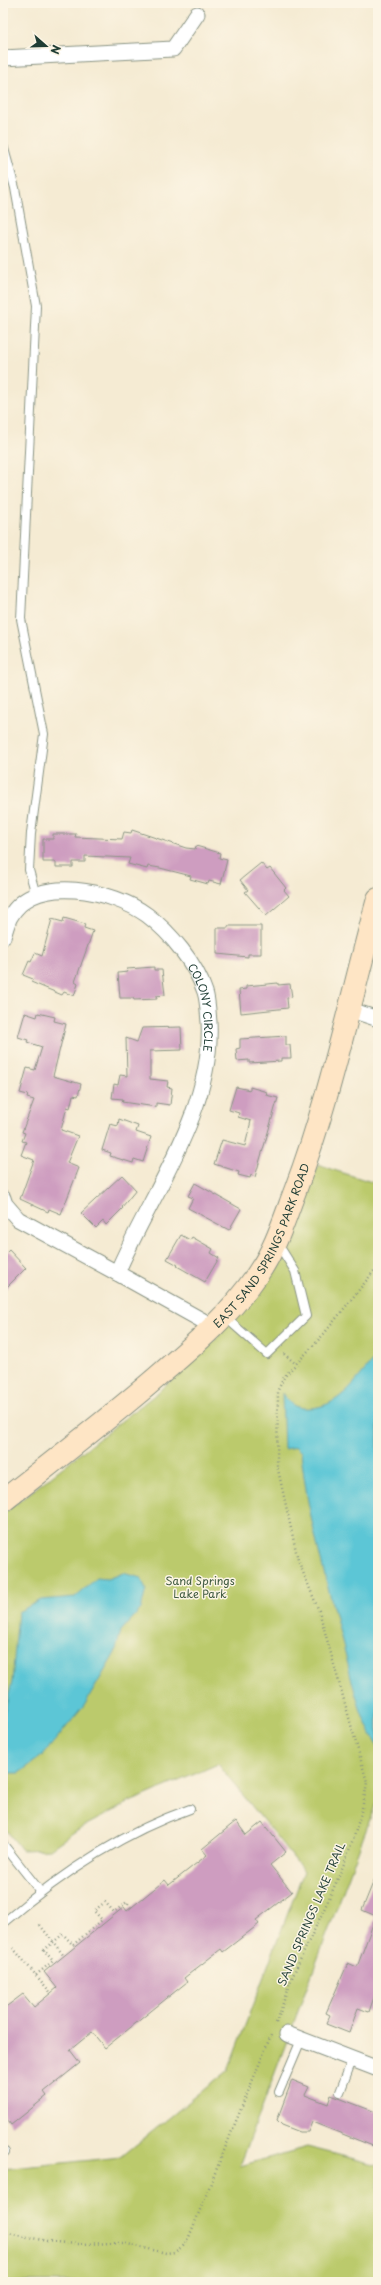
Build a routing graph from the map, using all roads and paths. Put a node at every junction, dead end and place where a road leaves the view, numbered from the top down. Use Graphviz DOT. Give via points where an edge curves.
graph roads {
  1 [pos="197,14"];
  2 [pos="3,58"];
  3 [pos="3,145"];
  4 [pos="36,895"];
  5 [pos="378,898"];
  6 [pos="3,937"];
  7 [pos="348,1009"];
  8 [pos="378,1019"];
  9 [pos="3,1198"];
  10 [pos="276,1242"];
  11 [pos="378,1266"];
  12 [pos="117,1273"];
  13 [pos="219,1322"];
  14 [pos="275,1347"];
  15 [pos="296,1364"];
  16 [pos="3,1501"];
  17 [pos="190,1809"];
  18 [pos="3,1844"];
  19 [pos="6,1853"];
  20 [pos="40,1891"];
  21 [pos="131,1908"];
  22 [pos="3,1923"];
  23 [pos="40,1925"];
  24 [pos="54,1942"];
  25 [pos="13,1948"];
  26 [pos="64,1956"];
  27 [pos="36,1975"];
  28 [pos="51,1993"];
  29 [pos="284,2033"];
  30 [pos="352,2060"];
  31 [pos="378,2069"];
  32 [pos="279,2092"];
  33 [pos="340,2092"];
  34 [pos="3,2232"];
  1 -- 2 [label="street" via="173,49"];
  3 -- 4 [label="lane" via="15,188 36,306 21,619 44,734 31,833 29,870"];
  4 -- 6 [label="street, COLONY CIRCLE" via="10,916"];
  4 -- 12 [label="street, COLONY CIRCLE" via="52,890 70,889 128,903 164,930 186,957 205,992 209,1023 204,1077 175,1156 128,1246"];
  5 -- 7 [label="street, EAST SAND SPRINGS PARK ROAD"];
  7 -- 8 [label="street"];
  7 -- 10 [label="street, EAST SAND SPRINGS PARK ROAD" via="326,1100 307,1161"];
  9 -- 12 [label="street" via="18,1219"];
  10 -- 13 [label="street, EAST SAND SPRINGS PARK ROAD" via="258,1274"];
  10 -- 14 [label="lane" via="295,1271 306,1316"];
  11 -- 15 [label="path, SAND SPRINGS LAKE TRAIL" via="323,1335"];
  12 -- 13 [label="street"];
  13 -- 14 [label="lane" via="267,1354"];
  13 -- 16 [label="street, EAST SAND SPRINGS PARK ROAD" via="129,1401"];
  14 -- 15 [label="path"];
  15 -- 29 [label="path, SAND SPRINGS LAKE TRAIL" via="284,1377 278,1390 277,1466 298,1560 319,1611 367,1782 345,1860 317,1928 291,1981"];
  17 -- 20 [label="lane" via="116,1842"];
  18 -- 19 [label="lane"];
  19 -- 20 [label="lane"];
  20 -- 22 [label="lane"];
  21 -- 24 [label="path" via="127,1902 114,1912 105,1902 94,1911 102,1920 73,1945 63,1934"];
  23 -- 24 [label="path"];
  24 -- 26 [label="path"];
  24 -- 27 [label="path" via="44,1950 53,1961"];
  25 -- 27 [label="path"];
  27 -- 28 [label="path"];
  29 -- 30 [label="street"];
  29 -- 32 [label="lane"];
  29 -- 34 [label="path, SAND SPRINGS LAKE TRAIL" via="252,2078 189,2237 175,2252 166,2253 123,2243 96,2245 47,2241"];
  30 -- 31 [label="street"];
  30 -- 33 [label="lane"];
}
